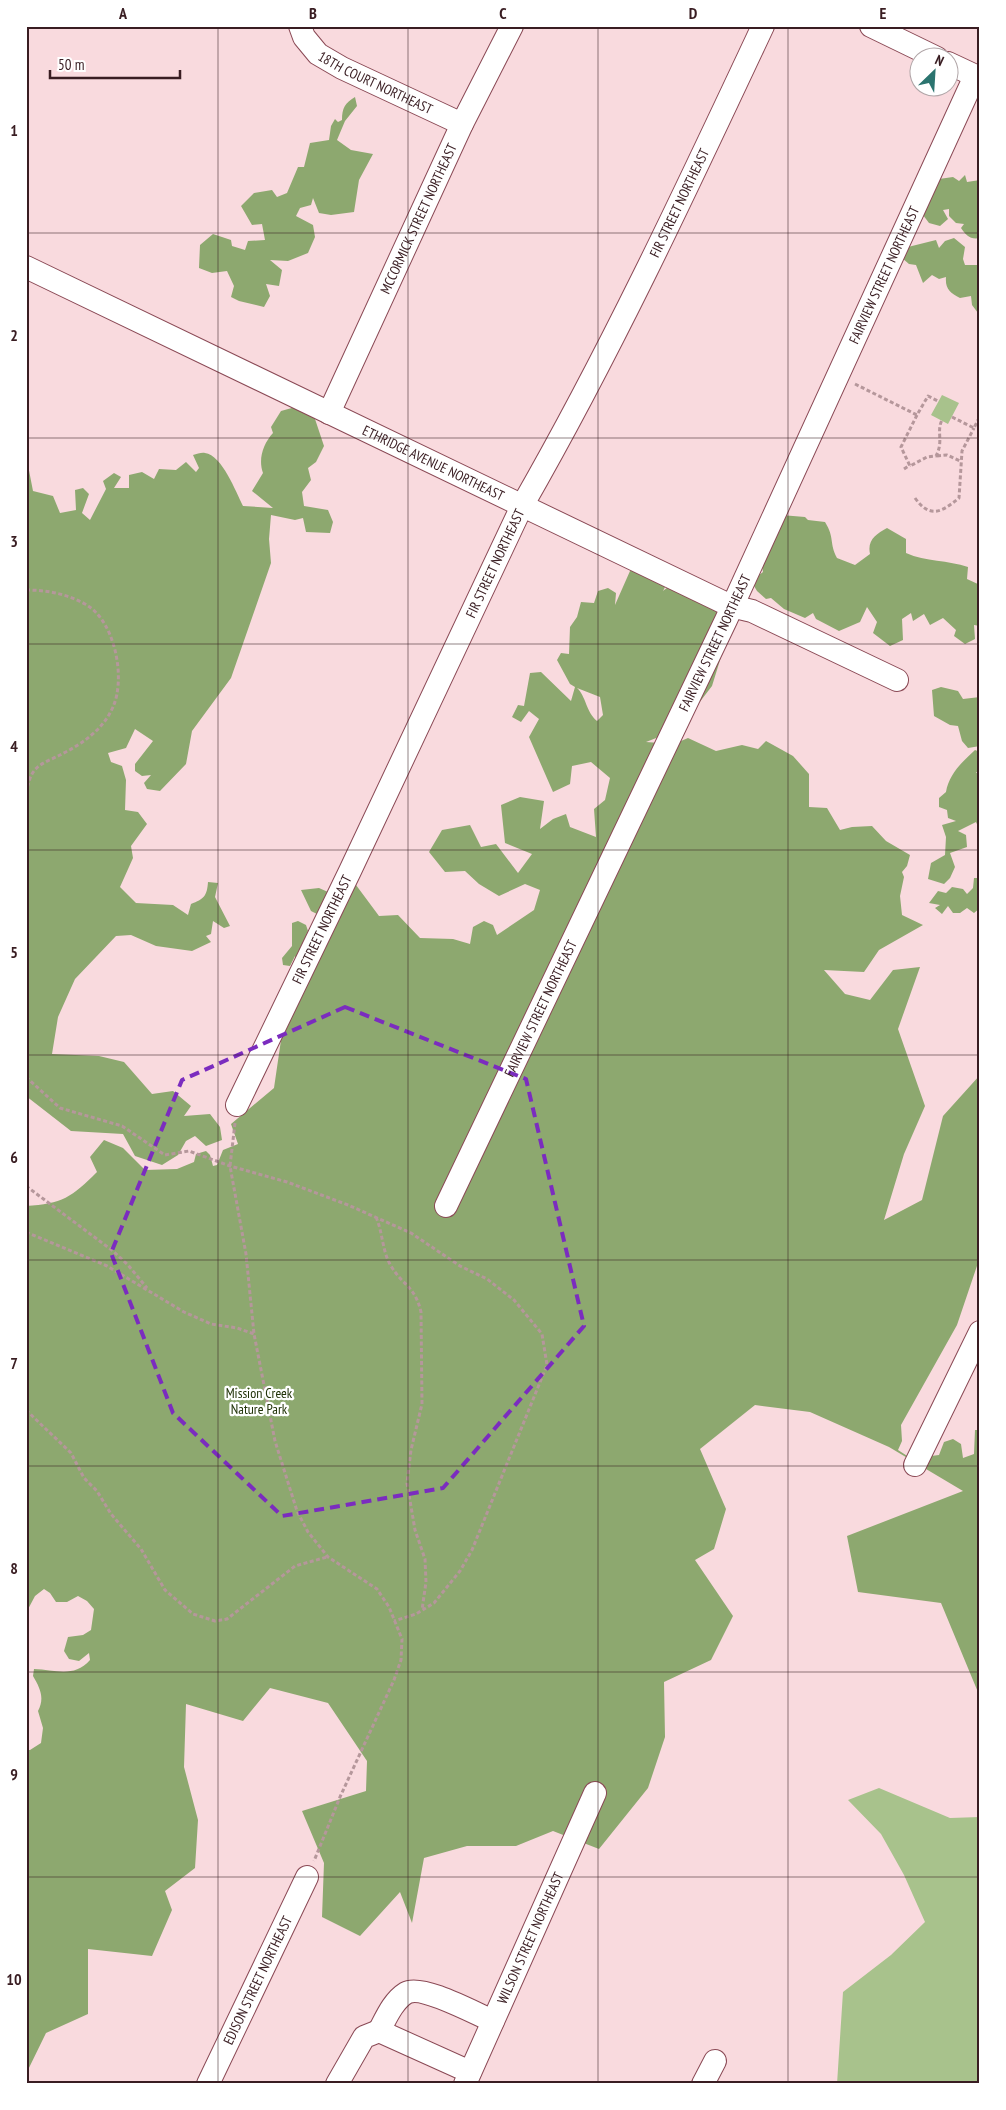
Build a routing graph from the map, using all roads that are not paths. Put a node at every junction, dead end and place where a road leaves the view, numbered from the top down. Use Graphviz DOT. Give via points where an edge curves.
graph roads {
  1 [pos="300,26"];
  2 [pos="512,26"];
  3 [pos="763,26"];
  4 [pos="871,26"];
  5 [pos="916,48"];
  6 [pos="958,68"];
  7 [pos="977,77"];
  8 [pos="462,124"];
  9 [pos="26,267"];
  10 [pos="329,413"];
  11 [pos="522,506"];
  12 [pos="731,606"];
  13 [pos="896,680"];
  14 [pos="236,1104"];
  15 [pos="446,1206"];
  16 [pos="980,1332"];
  17 [pos="915,1465"];
  18 [pos="595,1793"];
  19 [pos="307,1877"];
  20 [pos="493,2021"];
  21 [pos="379,2031"];
  22 [pos="714,2061"];
  23 [pos="468,2078"];
  24 [pos="208,2084"];
  25 [pos="337,2084"];
  26 [pos="703,2084"];
  1 -- 8 [label="street, 18TH COURT NORTHEAST" via="304,37 318,54"];
  2 -- 8 [label="street, MCCORMICK STREET NORTHEAST"];
  3 -- 11 [label="street, FIR STREET NORTHEAST" via="673,218 550,458"];
  4 -- 5 [label="street"];
  6 -- 7 [label="street"];
  7 -- 12 [label="street, FAIRVIEW STREET NORTHEAST"];
  8 -- 10 [label="street, MCCORMICK STREET NORTHEAST"];
  9 -- 10 [label="street, ETHRIDGE AVENUE NORTHEAST"];
  10 -- 11 [label="street, ETHRIDGE AVENUE NORTHEAST"];
  11 -- 12 [label="street, ETHRIDGE AVENUE NORTHEAST"];
  11 -- 14 [label="street, FIR STREET NORTHEAST"];
  12 -- 13 [label="street, ETHRIDGE AVENUE NORTHEAST" via="752,612"];
  12 -- 15 [label="street, FAIRVIEW STREET NORTHEAST"];
  16 -- 17 [label="street"];
  18 -- 20 [label="street, WILSON STREET NORTHEAST"];
  19 -- 24 [label="street, EDISON STREET NORTHEAST"];
  20 -- 21 [label="street" via="422,1991 407,1992 395,2003"];
  20 -- 23 [label="street, WILSON STREET NORTHEAST"];
  21 -- 23 [label="street"];
  21 -- 25 [label="street" via="364,2038"];
  22 -- 26 [label="street"];
}
